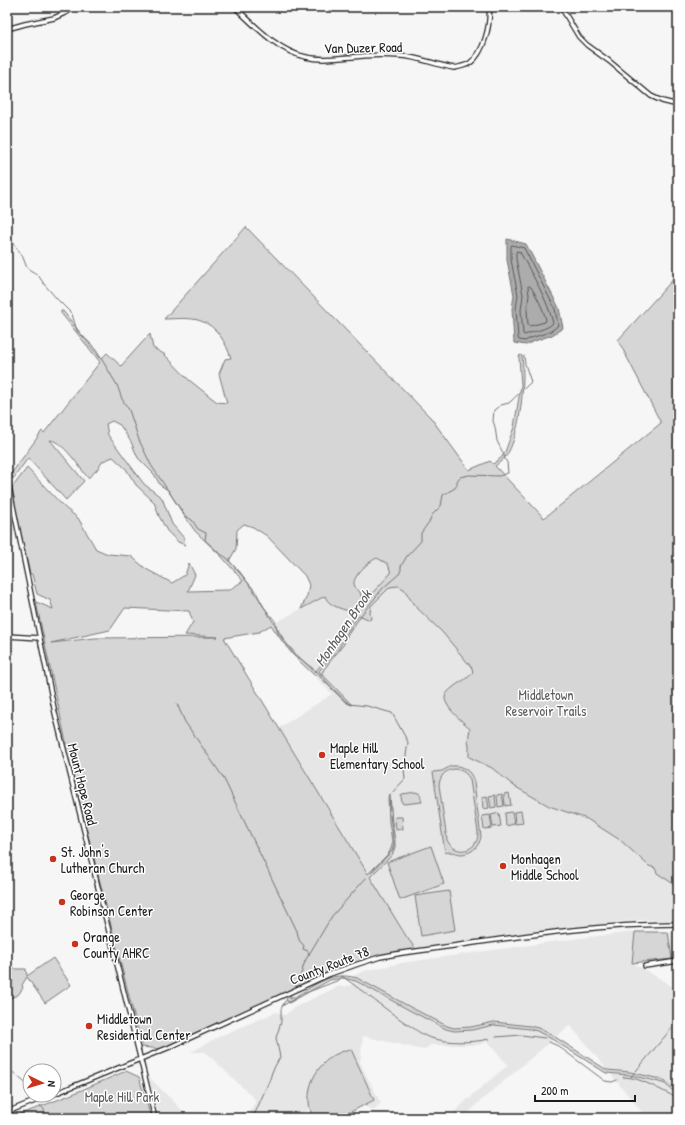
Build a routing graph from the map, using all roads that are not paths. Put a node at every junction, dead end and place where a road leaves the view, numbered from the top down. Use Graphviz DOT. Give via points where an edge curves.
graph roads {
  1 [pos="74,7"];
  2 [pos="235,7"];
  3 [pos="489,7"];
  4 [pos="561,7"];
  5 [pos="7,30"];
  6 [pos="678,105"];
  7 [pos="7,476"];
  8 [pos="7,636"];
  9 [pos="40,638"];
  10 [pos="678,924"];
  11 [pos="678,961"];
  12 [pos="645,966"];
  13 [pos="140,1060"];
  14 [pos="62,1091"];
  15 [pos="30,1103"];
  16 [pos="7,1112"];
  17 [pos="155,1118"];
  1 -- 5 [label="street" via="54,18"];
  2 -- 3 [label="street, Van Duzer Road" via="275,42 293,53 308,58 400,56 454,68 467,65 477,56 487,30"];
  4 -- 6 [label="street" via="579,37 587,45 651,96"];
  7 -- 9 [label="street, Mount Hope Road"];
  8 -- 9 [label="street"];
  9 -- 13 [label="street, Mount Hope Road" via="55,713"];
  10 -- 13 [label="street, County Route 78" via="547,933 380,958 330,974"];
  11 -- 12 [label="street"];
  13 -- 14 [label="street, County Route 78"];
  13 -- 17 [label="street, Mount Hope Road"];
  15 -- 16 [label="street"];
}
